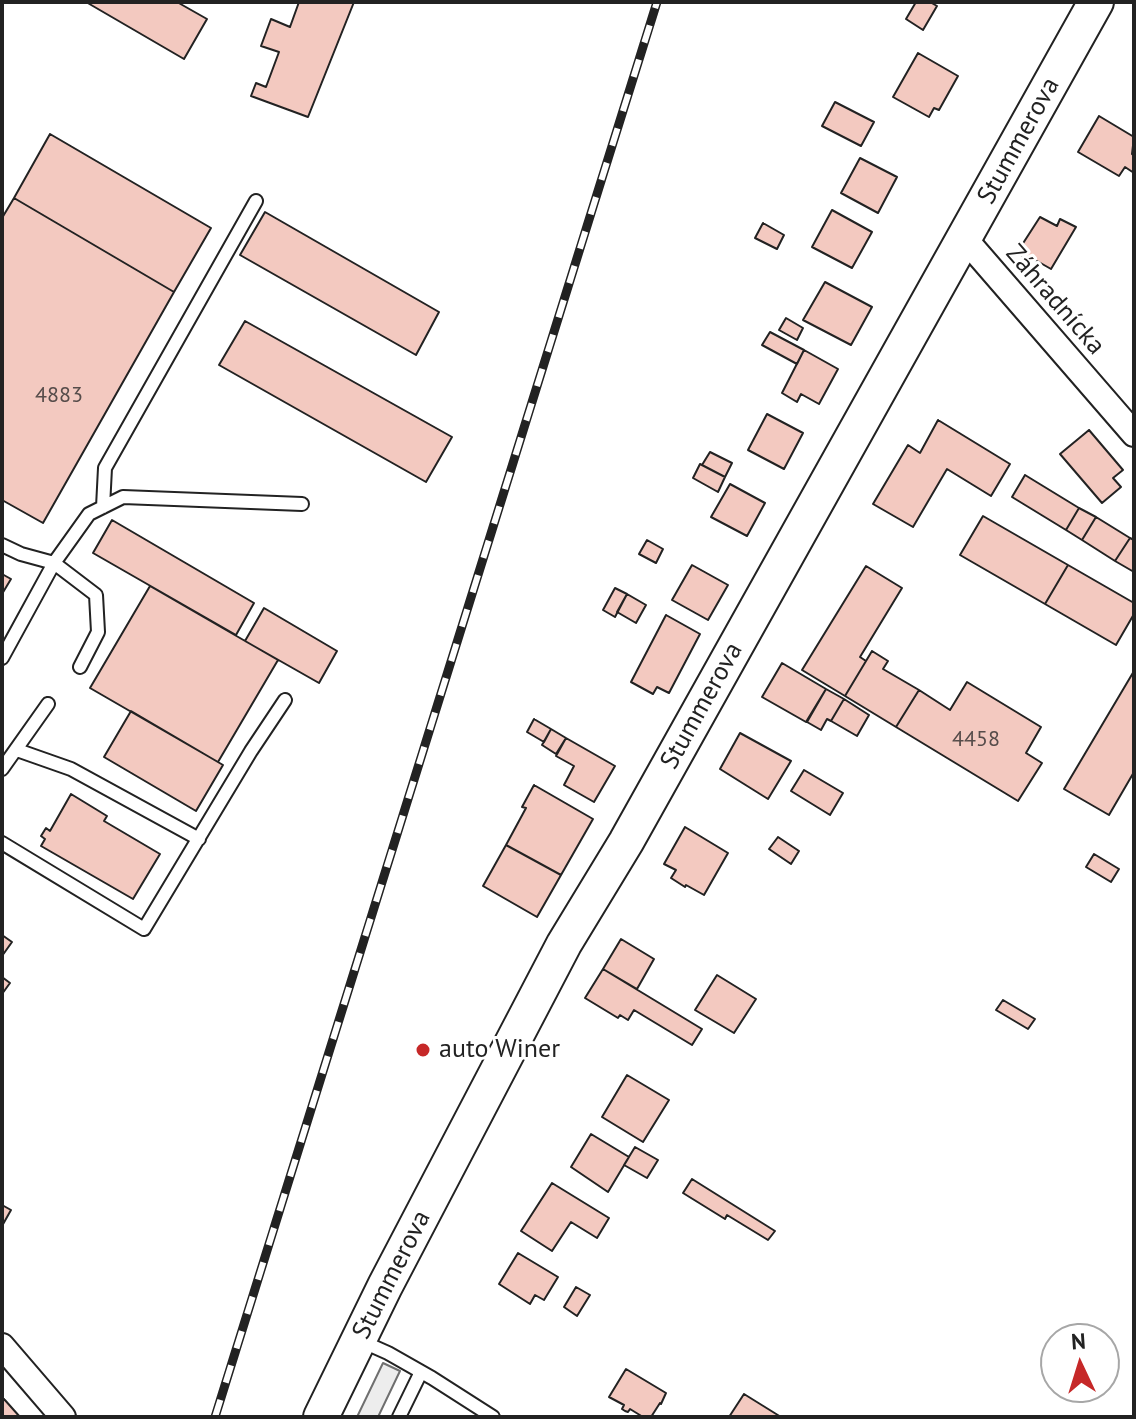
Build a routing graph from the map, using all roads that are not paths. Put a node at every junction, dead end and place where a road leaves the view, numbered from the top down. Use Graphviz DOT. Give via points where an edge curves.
graph roads {
  1 [pos="1096,2"];
  2 [pos="256,201"];
  3 [pos="965,239"];
  4 [pos="1134,434"];
  5 [pos="302,504"];
  6 [pos="103,507"];
  7 [pos="2,545"];
  8 [pos="54,563"];
  9 [pos="2,658"];
  10 [pos="80,667"];
  11 [pos="285,700"];
  12 [pos="48,704"];
  13 [pos="17,750"];
  14 [pos="2,769"];
  15 [pos="199,839"];
  16 [pos="2,843"];
  17 [pos="358,1340"];
  18 [pos="2,1346"];
  19 [pos="421,1372"];
  20 [pos="63,1417"];
  21 [pos="321,1417"];
  22 [pos="399,1417"];
  23 [pos="493,1417"];
  1 -- 3 [label="street, Stummerova"];
  2 -- 6 [label="lane" via="105,468"];
  3 -- 4 [label="street, Záhradnícka"];
  3 -- 17 [label="street, Stummerova" via="564,944"];
  5 -- 6 [label="lane" via="123,497"];
  6 -- 8 [label="lane" via="89,514"];
  7 -- 8 [label="lane"];
  8 -- 9 [label="lane"];
  8 -- 10 [label="lane" via="96,595 98,632"];
  11 -- 15 [label="lane"];
  12 -- 13 [label="lane"];
  13 -- 14 [label="lane"];
  13 -- 15 [label="lane" via="71,769"];
  15 -- 16 [label="lane" via="144,929"];
  17 -- 19 [label="lane"];
  17 -- 21 [label="street, Stummerova"];
  18 -- 20 [label="street"];
  19 -- 22 [label="lane"];
  19 -- 23 [label="lane"];
}
